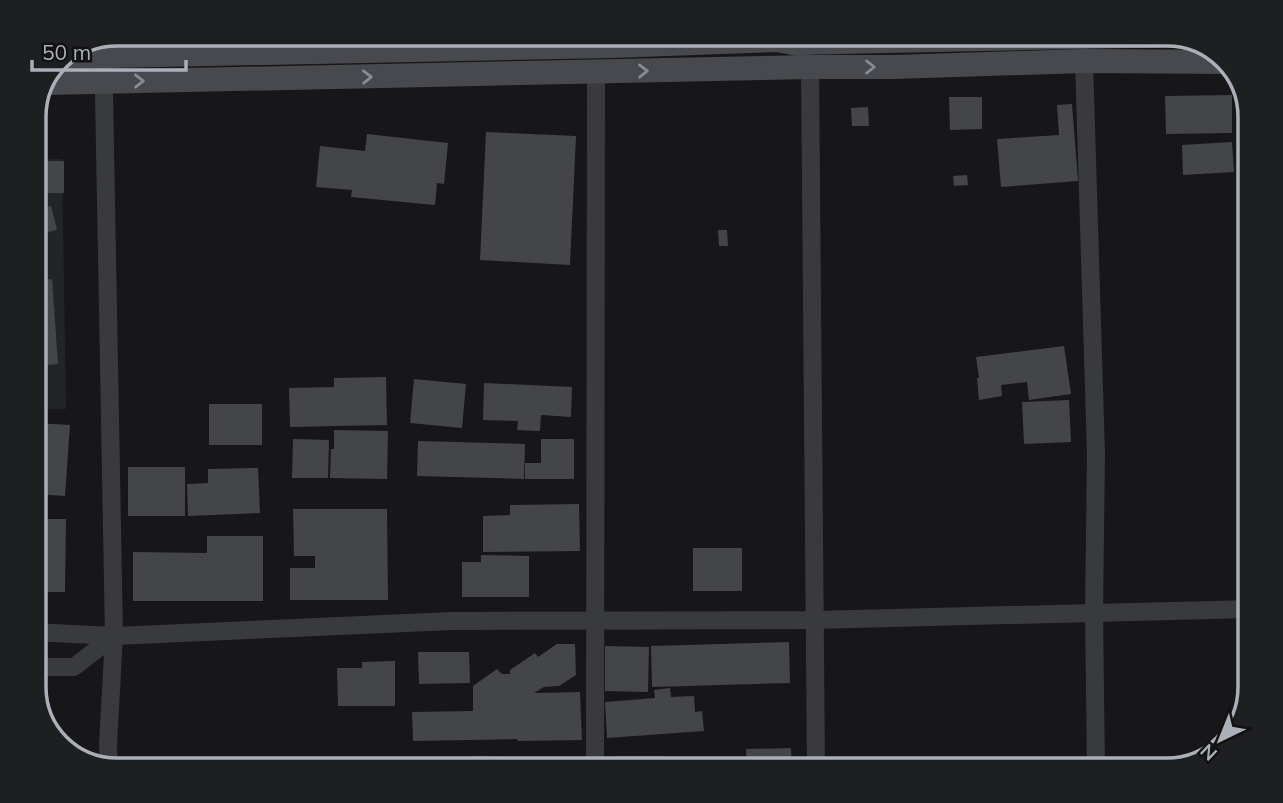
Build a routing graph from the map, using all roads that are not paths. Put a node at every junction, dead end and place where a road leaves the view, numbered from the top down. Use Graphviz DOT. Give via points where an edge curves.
graph roads {
  1 [pos="225,46"];
  2 [pos="353,46"];
  3 [pos="448,46"];
  4 [pos="784,46"];
  5 [pos="103,47"];
  6 [pos="216,53"];
  7 [pos="1084,61"];
  8 [pos="1212,62"];
  9 [pos="810,67"];
  10 [pos="596,72"];
  11 [pos="428,76"];
  12 [pos="104,82"];
  13 [pos="54,83"];
  14 [pos="1238,608"];
  15 [pos="1094,612"];
  16 [pos="814,620"];
  17 [pos="594,621"];
  18 [pos="46,633"];
  19 [pos="114,636"];
  20 [pos="46,667"];
  21 [pos="109,757"];
  22 [pos="595,758"];
  23 [pos="816,758"];
  24 [pos="1096,758"];
  1 -- 6 [label="street"];
  2 -- 6 [label="main road"];
  3 -- 11 [label="street"];
  4 -- 9 [label="street"];
  5 -- 6 [label="main road"];
  5 -- 12 [label="street"];
  7 -- 8 [label="main road"];
  9 -- 7 [label="main road, one-way"];
  7 -- 15 [label="street" via="1096,454"];
  10 -- 9 [label="main road, one-way"];
  9 -- 16 [label="street"];
  10 -- 11 [label="main road"];
  10 -- 17 [label="street"];
  12 -- 11 [label="main road, one-way"];
  12 -- 13 [label="main road"];
  12 -- 19 [label="street"];
  14 -- 15 [label="street"];
  15 -- 16 [label="street"];
  15 -- 24 [label="street"];
  16 -- 17 [label="street"];
  16 -- 23 [label="street"];
  17 -- 19 [label="street" via="452,621"];
  17 -- 22 [label="street"];
  18 -- 19 [label="street"];
  19 -- 20 [label="street" via="74,667"];
  19 -- 21 [label="street"];
}
